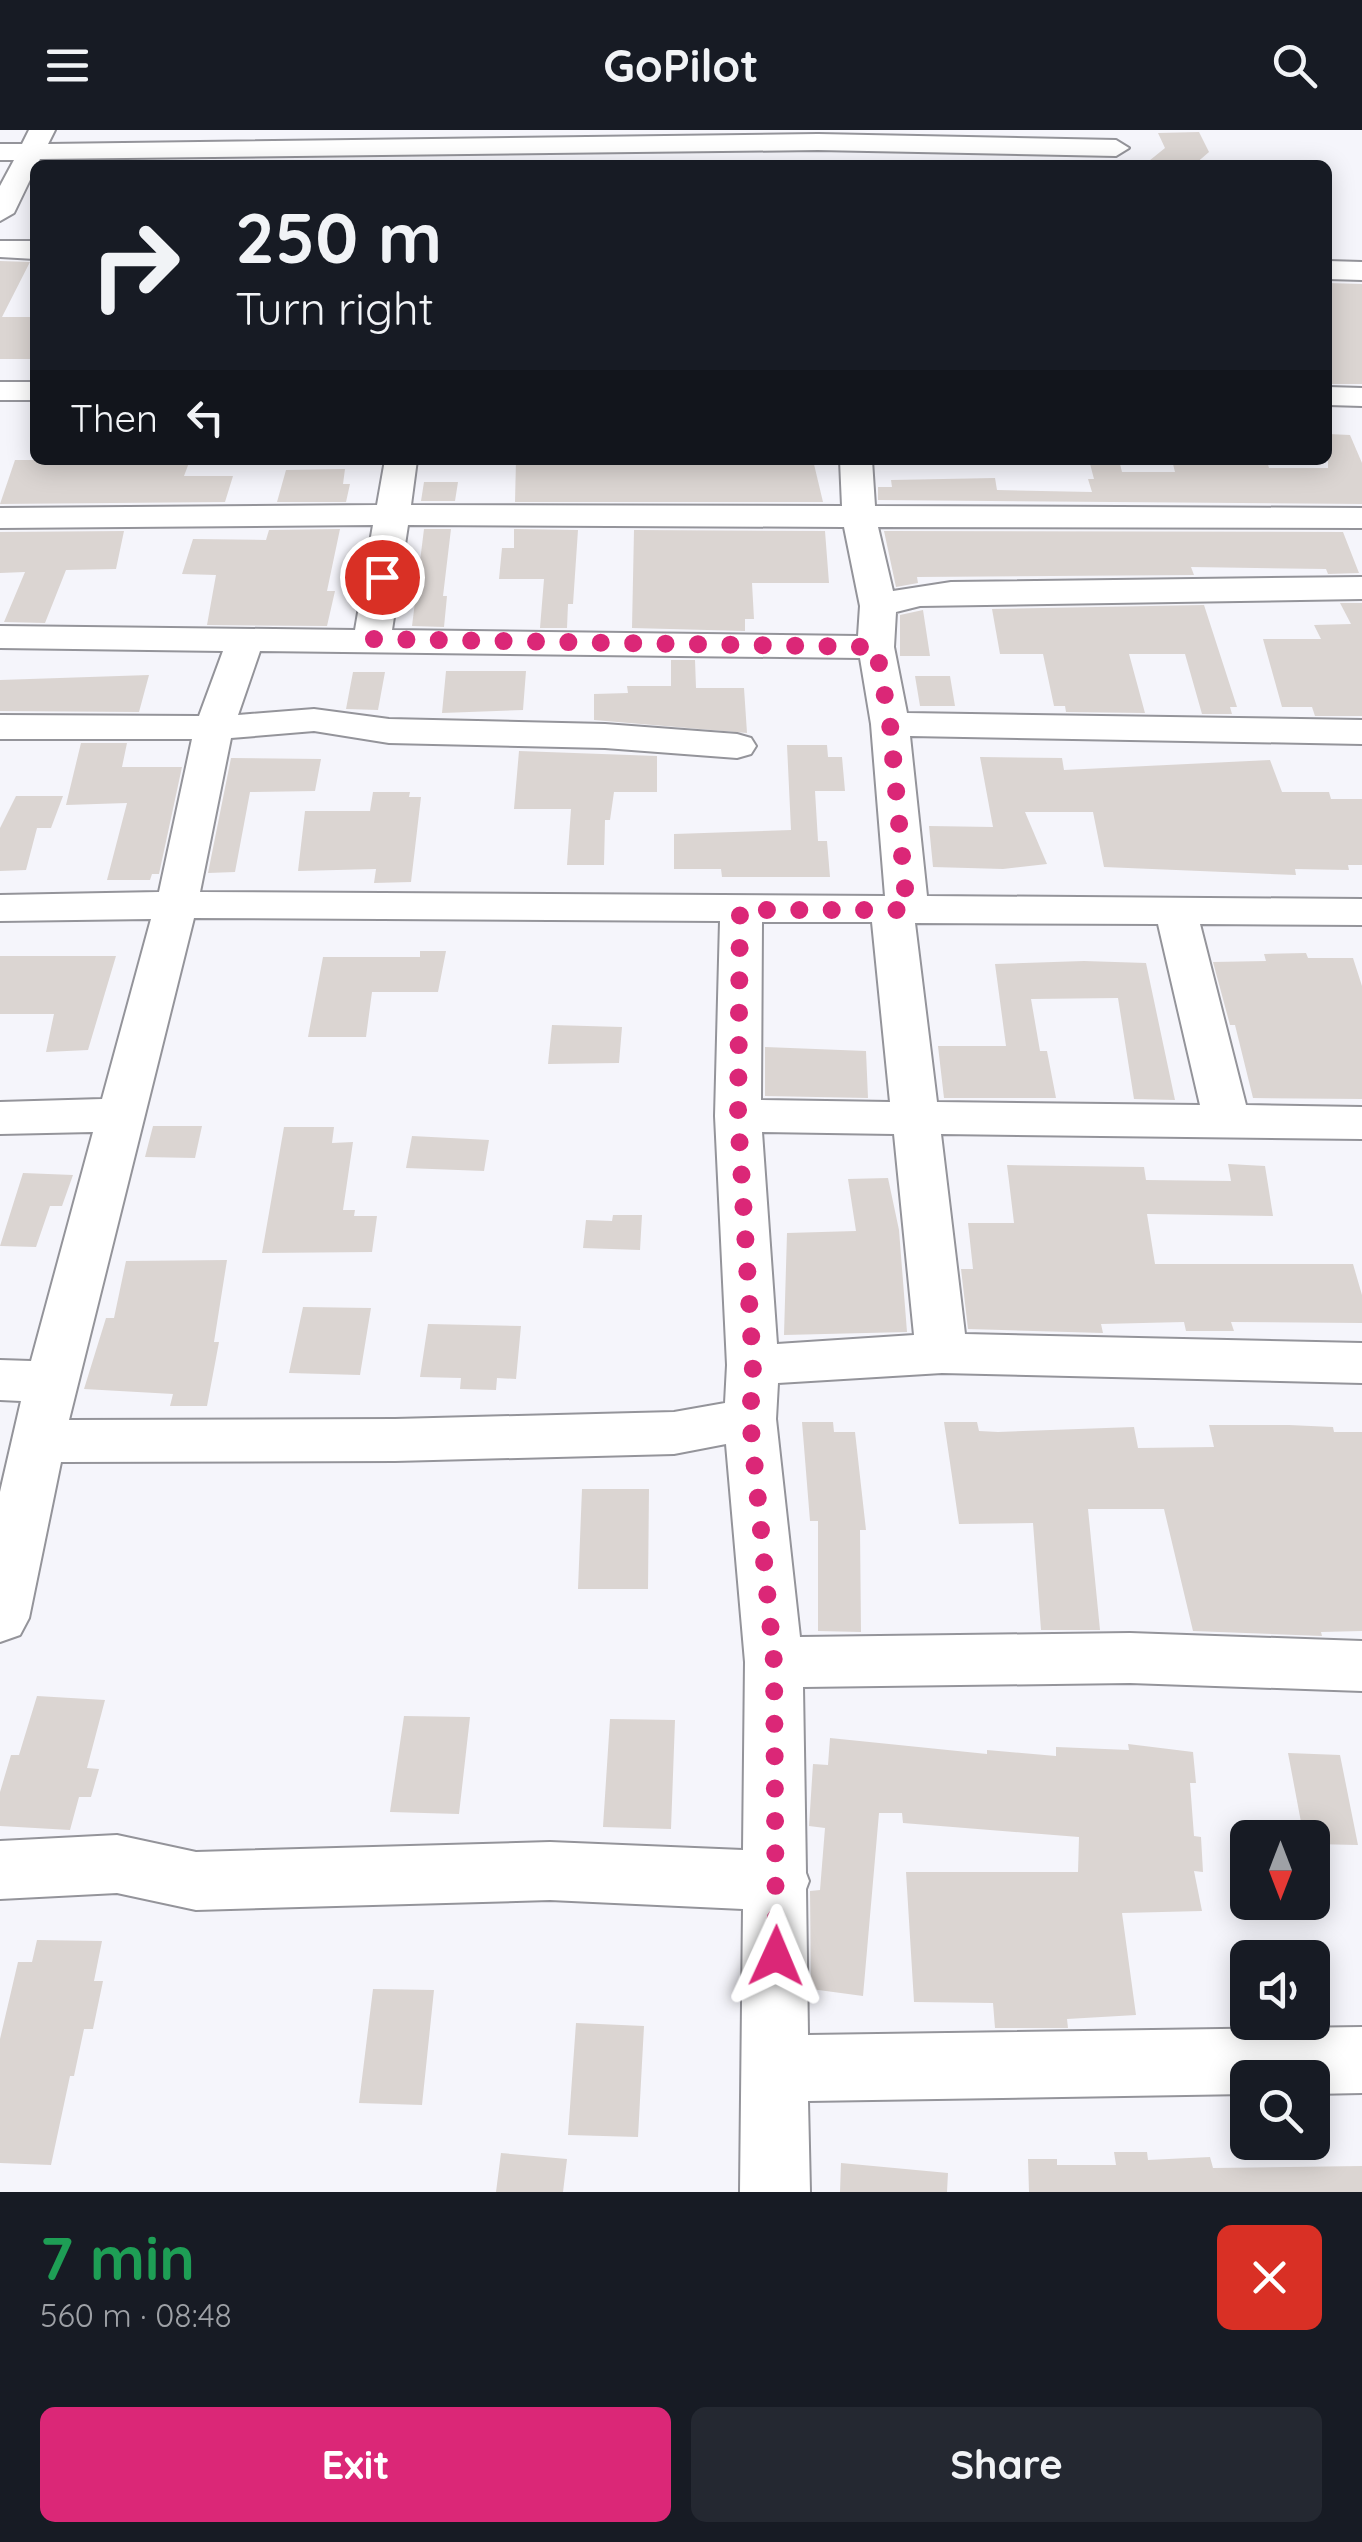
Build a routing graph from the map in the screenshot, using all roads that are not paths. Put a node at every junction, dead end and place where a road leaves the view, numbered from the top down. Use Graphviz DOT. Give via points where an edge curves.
graph roads {
  1 [pos="453,137"];
  2 [pos="37,141"];
  3 [pos="818,146"];
  4 [pos="1116,148"];
  5 [pos="0,152"];
  6 [pos="268,156"];
  7 [pos="0,213"];
  8 [pos="0,249"];
  9 [pos="30,250"];
  10 [pos="1332,270"];
  11 [pos="1362,270"];
  12 [pos="0,391"];
  13 [pos="30,391"];
  14 [pos="1332,396"];
  15 [pos="1362,396"];
  16 [pos="400,465"];
  17 [pos="856,465"];
  18 [pos="392,514"];
  19 [pos="859,516"];
  20 [pos="0,518"];
  21 [pos="1362,518"];
  22 [pos="1362,588"];
  23 [pos="878,606"];
  24 [pos="0,638"];
  25 [pos="246,638"];
  26 [pos="372,639"];
  27 [pos="876,647"];
  28 [pos="890,724"];
  29 [pos="0,727"];
  30 [pos="214,728"];
  31 [pos="1362,732"];
  32 [pos="737,746"];
  33 [pos="174,906"];
  34 [pos="0,908"];
  35 [pos="740,910"];
  36 [pos="899,910"];
  37 [pos="1176,911"];
  38 [pos="1362,912"];
  39 [pos="122,1115"];
  40 [pos="738,1116"];
  41 [pos="0,1118"];
  42 [pos="918,1118"];
  43 [pos="1362,1122"];
  44 [pos="1227,1123"];
  45 [pos="942,1353"];
  46 [pos="1362,1362"];
  47 [pos="0,1380"];
  48 [pos="51,1382"];
  49 [pos="752,1392"];
  50 [pos="38,1441"];
  51 [pos="0,1618"];
  52 [pos="774,1662"];
  53 [pos="1362,1666"];
  54 [pos="0,1870"];
  55 [pos="778,1881"];
  56 [pos="1362,2060"];
  57 [pos="775,2068"];
  58 [pos="776,2192"];
  1 -- 3 [label="street"];
  1 -- 6 [label="street"];
  2 -- 5 [label="street"];
  2 -- 6 [label="street"];
  2 -- 7 [label="street"];
  3 -- 4 [label="street"];
  8 -- 9 [label="street"];
  10 -- 11 [label="street"];
  12 -- 13 [label="street"];
  14 -- 15 [label="street"];
  16 -- 18 [label="street"];
  17 -- 19 [label="street"];
  18 -- 19 [label="street"];
  18 -- 20 [label="street"];
  18 -- 26 [label="street"];
  19 -- 21 [label="street"];
  19 -- 23 [label="street"];
  22 -- 23 [label="street" via="951,593"];
  23 -- 27 [label="street"];
  24 -- 25 [label="street"];
  25 -- 26 [label="street"];
  25 -- 30 [label="street"];
  26 -- 27 [label="street"];
  27 -- 28 [label="street"];
  28 -- 31 [label="street"];
  28 -- 36 [label="street"];
  29 -- 30 [label="street"];
  30 -- 32 [label="street" via="314,720 389,731"];
  30 -- 33 [label="street"];
  33 -- 34 [label="street"];
  33 -- 35 [label="street"];
  33 -- 39 [label="street"];
  35 -- 36 [label="street"];
  35 -- 40 [label="street"];
  36 -- 37 [label="street"];
  36 -- 42 [label="street"];
  37 -- 38 [label="street"];
  37 -- 44 [label="street"];
  39 -- 41 [label="street"];
  39 -- 48 [label="street"];
  40 -- 42 [label="street"];
  40 -- 49 [label="street"];
  42 -- 44 [label="street"];
  42 -- 45 [label="street"];
  43 -- 44 [label="street"];
  45 -- 46 [label="street"];
  45 -- 49 [label="street"];
  47 -- 48 [label="street"];
  48 -- 50 [label="street"];
  49 -- 50 [label="street" via="674,1432"];
  49 -- 52 [label="street"];
  50 -- 51 [label="street"];
  52 -- 53 [label="street" via="1130,1658"];
  52 -- 55 [label="street"];
  54 -- 55 [label="street" via="117,1864 196,1881 550,1871"];
  55 -- 57 [label="street"];
  56 -- 57 [label="street"];
  57 -- 58 [label="street"];
}
